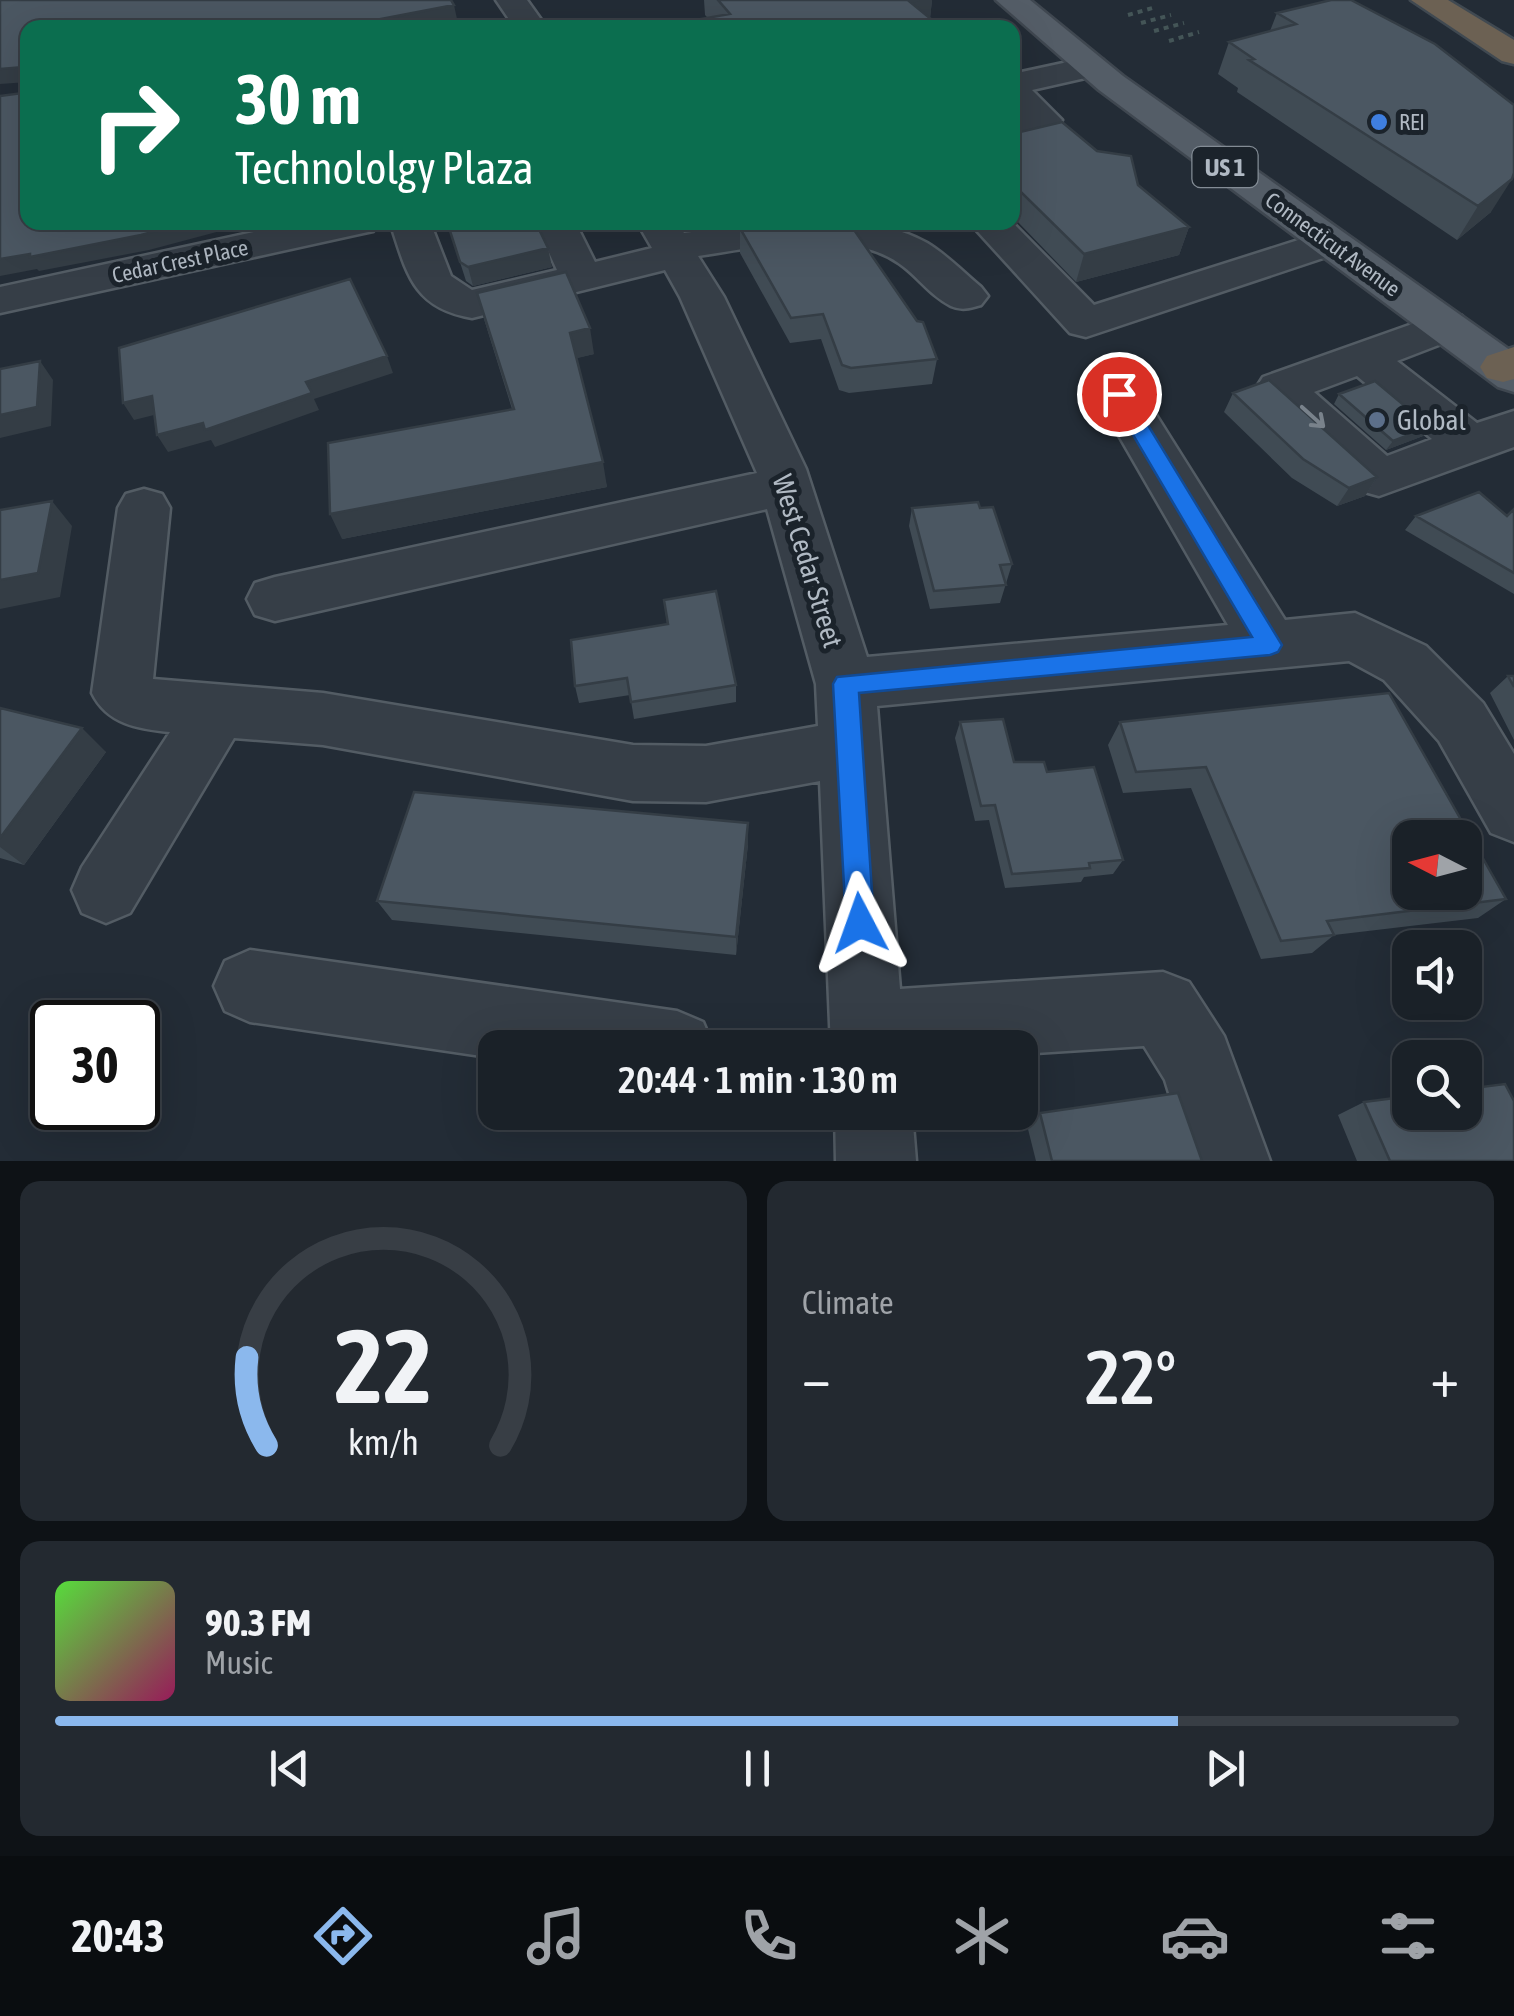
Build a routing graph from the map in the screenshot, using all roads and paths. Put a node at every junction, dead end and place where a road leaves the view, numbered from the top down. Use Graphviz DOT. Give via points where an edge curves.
graph roads {
  1 [pos="1010,0"];
  2 [pos="1426,0"];
  3 [pos="1456,0"];
  4 [pos="1156,7"];
  5 [pos="1128,15"];
  6 [pos="1170,15"];
  7 [pos="1141,23"];
  8 [pos="1184,23"];
  9 [pos="1514,28"];
  10 [pos="1154,31"];
  11 [pos="1198,32"];
  12 [pos="1170,40"];
  13 [pos="1514,54"];
  14 [pos="1091,67"];
  15 [pos="1020,85"];
  16 [pos="1020,95"];
  17 [pos="1020,126"];
  18 [pos="322,230"];
  19 [pos="413,230"];
  20 [pos="559,230"];
  21 [pos="997,230"];
  22 [pos="669,242"];
  23 [pos="1330,242"];
  24 [pos="582,278"];
  25 [pos="966,296"];
  26 [pos="0,300"];
  27 [pos="1446,326"];
  28 [pos="1363,357"];
  29 [pos="1510,369"];
  30 [pos="1119,394"];
  31 [pos="1492,437"];
  32 [pos="786,486"];
  33 [pos="144,508"];
  34 [pos="275,599"];
  35 [pos="1270,645"];
  36 [pos="846,684"];
  37 [pos="218,710"];
  38 [pos="850,748"];
  39 [pos="1514,812"];
  40 [pos="106,890"];
  41 [pos="250,986"];
  42 [pos="552,1030"];
  43 [pos="867,1030"];
  44 [pos="946,1030"];
  45 [pos="874,1130"];
  46 [pos="876,1161"];
  47 [pos="1230,1161"];
  1 -- 14 [label="main road, Connecticut Avenue / US 1"];
  2 -- 13 [label="highway"];
  3 -- 9 [label="highway"];
  4 -- 5 [label="path"];
  6 -- 7 [label="path"];
  8 -- 10 [label="path"];
  11 -- 12 [label="path"];
  14 -- 15 [label="street"];
  14 -- 23 [label="main road, Connecticut Avenue / US 1"];
  16 -- 17 [label="street" via="1044,120"];
  18 -- 26 [label="street, Cedar Crest Place"];
  19 -- 24 [label="street" via="436,290 459,304"];
  20 -- 24 [label="street"];
  21 -- 23 [label="street" via="1086,322"];
  22 -- 24 [label="street"];
  22 -- 25 [label="street" via="845,233 908,250"];
  22 -- 32 [label="street, West Cedar Street" via="702,296"];
  23 -- 27 [label="main road, Connecticut Avenue / US 1"];
  27 -- 28 [label="street"];
  27 -- 29 [label="main road, Connecticut Avenue / US 1"];
  28 -- 31 [label="street"];
  28 -- 31 [label="street, one-way" via="1280,388 1379,478"];
  30 -- 35 [label="street"];
  32 -- 34 [label="street"];
  32 -- 36 [label="street, West Cedar Street"];
  33 -- 37 [label="street" via="122,692 143,704"];
  35 -- 36 [label="street"];
  35 -- 39 [label="street" via="1356,637 1405,663 1461,722"];
  36 -- 38 [label="street, West Cedar Street"];
  37 -- 38 [label="street" via="323,719 633,773 706,774"];
  37 -- 40 [label="street"];
  38 -- 43 [label="street, West Cedar Street"];
  41 -- 42 [label="street"];
  44 -- 47 [label="street" via="1163,1008 1197,1063"];
  45 -- 46 [label="street"];
}
